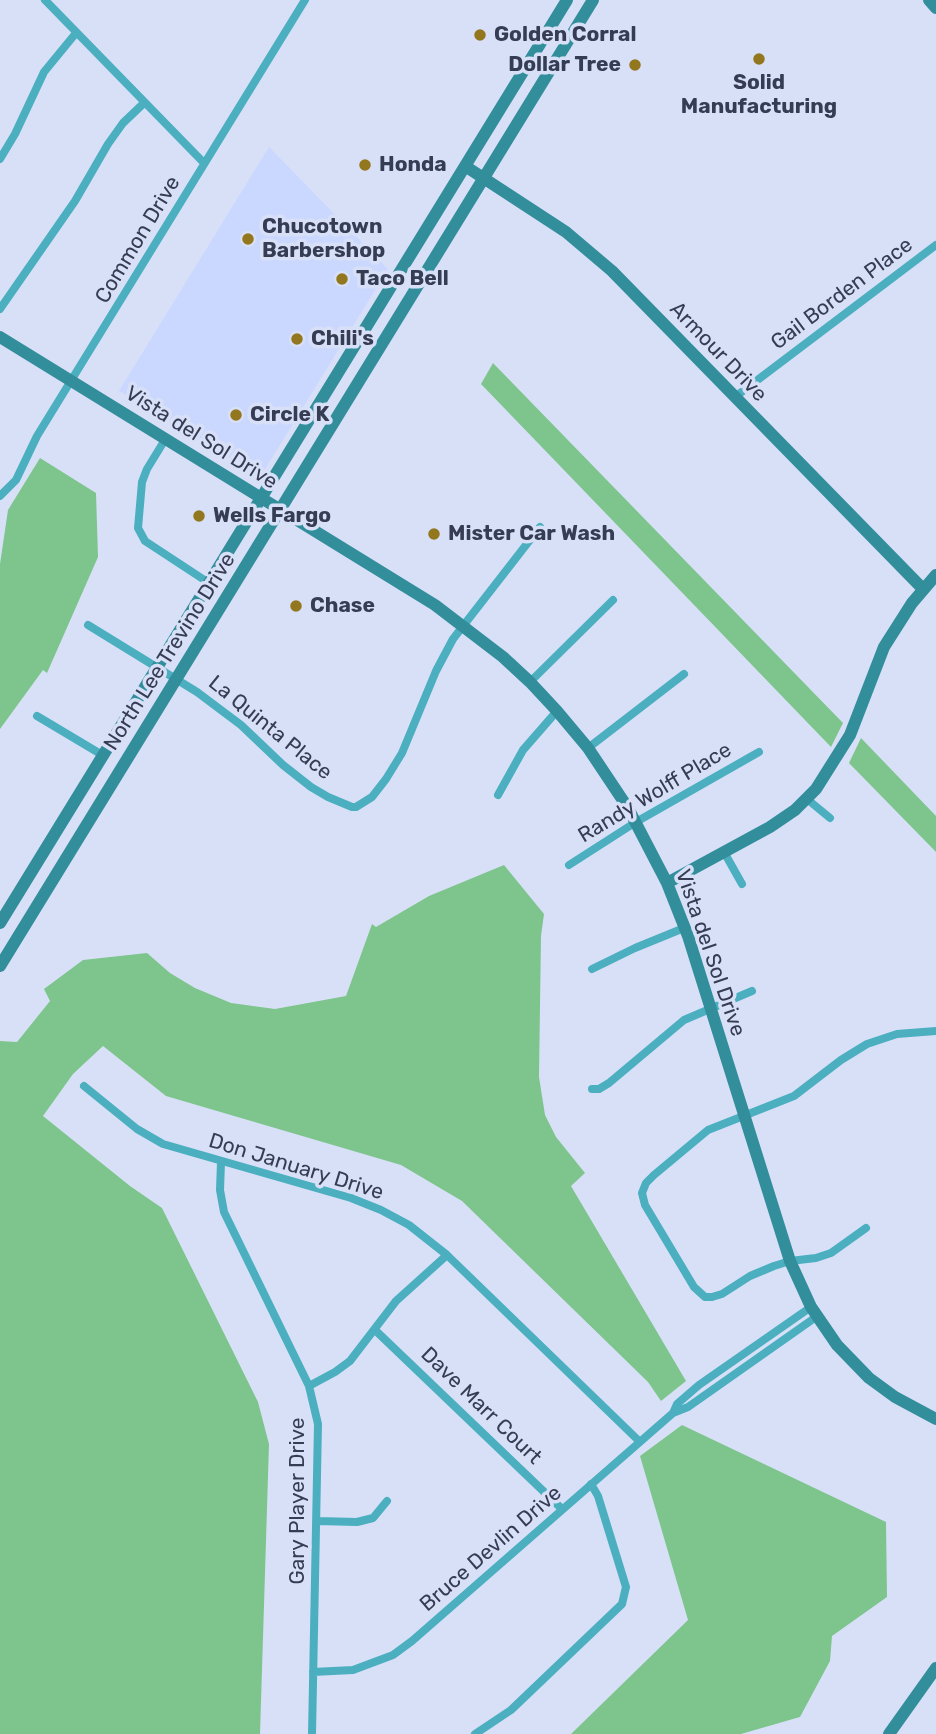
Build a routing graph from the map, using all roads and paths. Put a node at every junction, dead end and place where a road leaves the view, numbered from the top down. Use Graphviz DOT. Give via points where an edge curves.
graph roads {
  1 [pos="45,0"];
  2 [pos="305,0"];
  3 [pos="567,0"];
  4 [pos="593,0"];
  5 [pos="929,0"];
  6 [pos="936,8"];
  7 [pos="547,32"];
  8 [pos="76,33"];
  9 [pos="566,44"];
  10 [pos="144,103"];
  11 [pos="0,159"];
  12 [pos="204,163"];
  13 [pos="465,166"];
  14 [pos="484,178"];
  15 [pos="936,245"];
  16 [pos="0,309"];
  17 [pos="373,316"];
  18 [pos="392,328"];
  19 [pos="0,337"];
  20 [pos="71,381"];
  21 [pos="736,397"];
  22 [pos="166,438"];
  23 [pos="0,496"];
  24 [pos="262,497"];
  25 [pos="280,509"];
  26 [pos="540,527"];
  27 [pos="936,575"];
  28 [pos="209,583"];
  29 [pos="922,589"];
  30 [pos="613,600"];
  31 [pos="88,625"];
  32 [pos="464,626"];
  33 [pos="157,668"];
  34 [pos="684,674"];
  35 [pos="176,679"];
  36 [pos="530,682"];
  37 [pos="556,711"];
  38 [pos="37,716"];
  39 [pos="588,748"];
  40 [pos="759,752"];
  41 [pos="104,756"];
  42 [pos="498,795"];
  43 [pos="807,799"];
  44 [pos="830,818"];
  45 [pos="636,822"];
  46 [pos="724,852"];
  47 [pos="569,865"];
  48 [pos="667,883"];
  49 [pos="742,884"];
  50 [pos="0,923"];
  51 [pos="684,928"];
  52 [pos="0,966"];
  53 [pos="592,970"];
  54 [pos="752,991"];
  55 [pos="711,1010"];
  56 [pos="936,1031"];
  57 [pos="84,1086"];
  58 [pos="592,1089"];
  59 [pos="745,1115"];
  60 [pos="221,1162"];
  61 [pos="866,1228"];
  62 [pos="447,1255"];
  63 [pos="790,1261"];
  64 [pos="813,1312"];
  65 [pos="375,1330"];
  66 [pos="309,1386"];
  67 [pos="936,1419"];
  68 [pos="639,1441"];
  69 [pos="591,1484"];
  70 [pos="387,1501"];
  71 [pos="562,1508"];
  72 [pos="317,1521"];
  73 [pos="936,1668"];
  74 [pos="313,1672"];
  75 [pos="312,1734"];
  76 [pos="475,1734"];
  77 [pos="889,1734"];
  1 -- 8 [label="street"];
  2 -- 12 [label="street, Common Drive"];
  3 -- 7 [label="main road, North Lee Trevino Drive"];
  4 -- 9 [label="main road, North Lee Trevino Drive"];
  5 -- 6 [label="main road"];
  7 -- 9 [label="main road"];
  7 -- 13 [label="main road, North Lee Trevino Drive"];
  8 -- 10 [label="street"];
  8 -- 11 [label="street" via="44,72"];
  9 -- 14 [label="main road, North Lee Trevino Drive"];
  10 -- 12 [label="street"];
  10 -- 16 [label="street" via="107,144 75,201"];
  12 -- 20 [label="street, Common Drive"];
  13 -- 14 [label="main road, Armour Drive"];
  13 -- 17 [label="main road, North Lee Trevino Drive"];
  14 -- 18 [label="main road, North Lee Trevino Drive"];
  14 -- 21 [label="main road, Armour Drive" via="583,245"];
  15 -- 21 [label="street, Gail Borden Place"];
  17 -- 18 [label="main road"];
  17 -- 24 [label="main road, North Lee Trevino Drive"];
  18 -- 25 [label="main road, North Lee Trevino Drive"];
  19 -- 20 [label="main road, Vista del Sol Drive"];
  20 -- 22 [label="main road, Vista del Sol Drive"];
  20 -- 23 [label="street, Common Drive" via="22,470"];
  21 -- 29 [label="main road, Armour Drive"];
  22 -- 24 [label="main road, Vista del Sol Drive"];
  22 -- 28 [label="street" via="142,482 138,528 145,541"];
  24 -- 25 [label="main road, Vista del Sol Drive"];
  24 -- 28 [label="main road, North Lee Trevino Drive"];
  25 -- 32 [label="main road, Vista del Sol Drive"];
  25 -- 35 [label="main road, North Lee Trevino Drive"];
  26 -- 32 [label="street"];
  27 -- 29 [label="main road"];
  28 -- 33 [label="main road, North Lee Trevino Drive"];
  29 -- 43 [label="main road" via="884,647 844,746"];
  30 -- 36 [label="street"];
  31 -- 33 [label="street, La Quinta Place"];
  32 -- 35 [label="street, La Quinta Place" via="444,654 397,762 372,797 356,807 311,786 241,725"];
  32 -- 36 [label="main road, Vista del Sol Drive"];
  33 -- 35 [label="street, La Quinta Place"];
  33 -- 41 [label="main road, North Lee Trevino Drive"];
  34 -- 39 [label="street"];
  35 -- 52 [label="main road, North Lee Trevino Drive"];
  36 -- 37 [label="main road, Vista del Sol Drive"];
  37 -- 39 [label="main road, Vista del Sol Drive"];
  37 -- 42 [label="street" via="523,750"];
  38 -- 41 [label="street"];
  39 -- 45 [label="main road, Vista del Sol Drive"];
  40 -- 45 [label="street, Randy Wolff Place"];
  41 -- 50 [label="main road, North Lee Trevino Drive"];
  43 -- 44 [label="street"];
  43 -- 46 [label="main road" via="783,819"];
  45 -- 47 [label="street, Randy Wolff Place"];
  45 -- 48 [label="main road, Vista del Sol Drive"];
  46 -- 48 [label="main road"];
  46 -- 49 [label="street"];
  48 -- 51 [label="main road, Vista del Sol Drive"];
  51 -- 53 [label="street"];
  51 -- 55 [label="main road, Vista del Sol Drive"];
  54 -- 55 [label="street"];
  55 -- 58 [label="street" via="684,1020 609,1083"];
  55 -- 59 [label="main road, Vista del Sol Drive"];
  56 -- 59 [label="street" via="897,1034 867,1044 794,1096"];
  57 -- 60 [label="street, Don January Drive" via="147,1136"];
  59 -- 63 [label="main road, Vista del Sol Drive"];
  59 -- 63 [label="street" via="708,1130 688,1145 646,1183 642,1199 694,1287 705,1297 722,1294 763,1270"];
  60 -- 62 [label="street, Don January Drive" via="381,1210"];
  60 -- 66 [label="street, Gary Player Drive" via="224,1212"];
  61 -- 63 [label="street" via="831,1253"];
  62 -- 65 [label="street" via="396,1301"];
  62 -- 68 [label="street, Don January Drive"];
  63 -- 64 [label="main road, Vista del Sol Drive"];
  64 -- 67 [label="main road, Vista del Sol Drive" via="869,1378"];
  64 -- 68 [label="street, Bruce Devlin Drive"];
  65 -- 66 [label="street" via="350,1361"];
  65 -- 71 [label="street, Dave Marr Court"];
  66 -- 72 [label="street, Gary Player Drive" via="318,1424"];
  68 -- 69 [label="street, Bruce Devlin Drive"];
  69 -- 71 [label="street, Bruce Devlin Drive"];
  69 -- 76 [label="street" via="626,1587 622,1604 511,1710"];
  70 -- 72 [label="street" via="373,1518"];
  71 -- 74 [label="street, Bruce Devlin Drive" via="393,1656 352,1671"];
  72 -- 74 [label="street, Gary Player Drive"];
  73 -- 77 [label="main road"];
  74 -- 75 [label="street, Gary Player Drive"];
}
